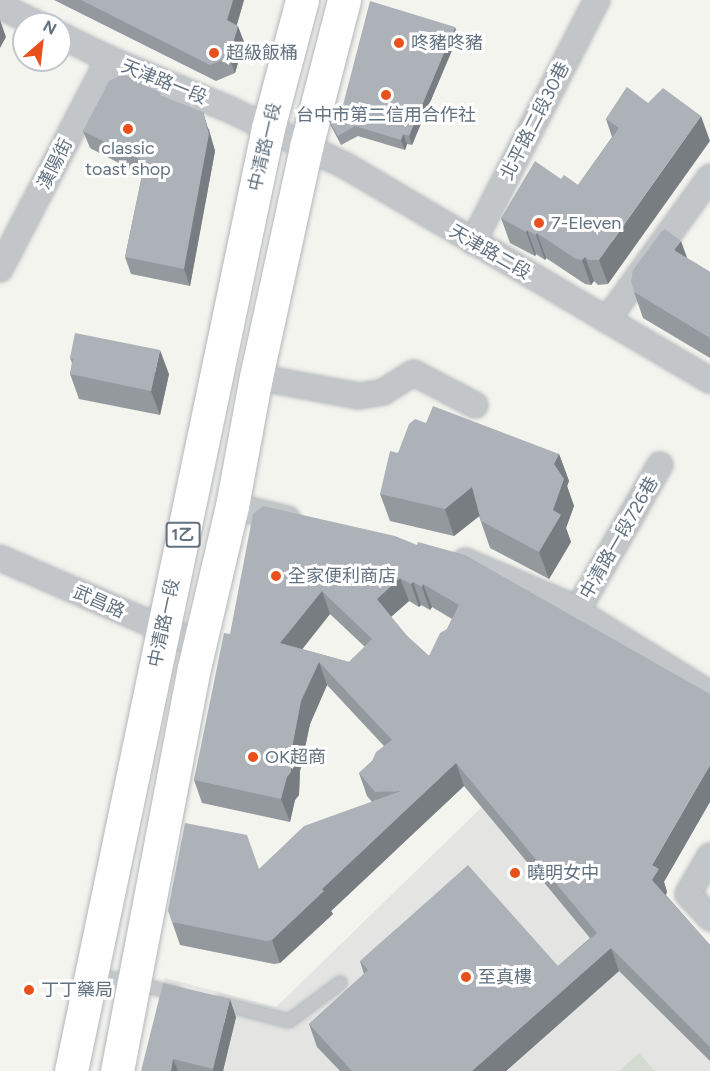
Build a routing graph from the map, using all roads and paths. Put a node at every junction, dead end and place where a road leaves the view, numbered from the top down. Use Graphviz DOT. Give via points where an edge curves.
graph roads {
  1 [pos="303,0"];
  2 [pos="344,0"];
  3 [pos="597,0"];
  4 [pos="72,41"];
  5 [pos="109,59"];
  6 [pos="268,128"];
  7 [pos="306,147"];
  8 [pos="710,177"];
  9 [pos="473,242"];
  10 [pos="0,269"];
  11 [pos="607,320"];
  12 [pos="256,376"];
  13 [pos="710,380"];
  14 [pos="475,405"];
  15 [pos="660,465"];
  16 [pos="232,506"];
  17 [pos="314,524"];
  18 [pos="438,554"];
  19 [pos="0,558"];
  20 [pos="577,611"];
  21 [pos="162,630"];
  22 [pos="200,645"];
  23 [pos="710,694"];
  24 [pos="710,856"];
  25 [pos="710,918"];
  26 [pos="92,973"];
  27 [pos="136,983"];
  28 [pos="340,983"];
  29 [pos="71,1071"];
  30 [pos="117,1071"];
  1 -- 6 [label="main road, 中清路一段 / 1乙"];
  2 -- 7 [label="main road, 1乙"];
  3 -- 9 [label="street, 北平路二段30巷"];
  4 -- 5 [label="street, 天津路一段"];
  5 -- 6 [label="street, 天津路一段"];
  5 -- 10 [label="street, 漢陽街"];
  6 -- 7 [label="street, 天津路二段"];
  6 -- 21 [label="main road, 中清路一段 / 1乙"];
  7 -- 9 [label="street, 天津路二段" via="346,166"];
  7 -- 12 [label="main road, 1乙"];
  8 -- 11 [label="street"];
  9 -- 11 [label="street, 天津路二段"];
  11 -- 13 [label="street, 天津路二段"];
  12 -- 14 [label="street" via="359,396 383,392 414,373"];
  12 -- 16 [label="main road, 1乙"];
  15 -- 20 [label="street, 中清路一段726巷"];
  16 -- 17 [label="street"];
  16 -- 22 [label="main road, 1乙"];
  18 -- 20 [label="street, 中清路一段726巷" via="479,565"];
  19 -- 21 [label="street, 武昌路"];
  20 -- 23 [label="street, 中清路一段726巷"];
  21 -- 22 [label="street, 武昌路"];
  21 -- 26 [label="main road, 中清路一段 / 1乙"];
  22 -- 27 [label="main road, 1乙"];
  24 -- 25 [label="street" via="688,894"];
  26 -- 27 [label="lane"];
  26 -- 29 [label="main road, 中清路一段 / 1乙"];
  27 -- 28 [label="lane" via="289,1021"];
  27 -- 30 [label="main road, 1乙"];
}
